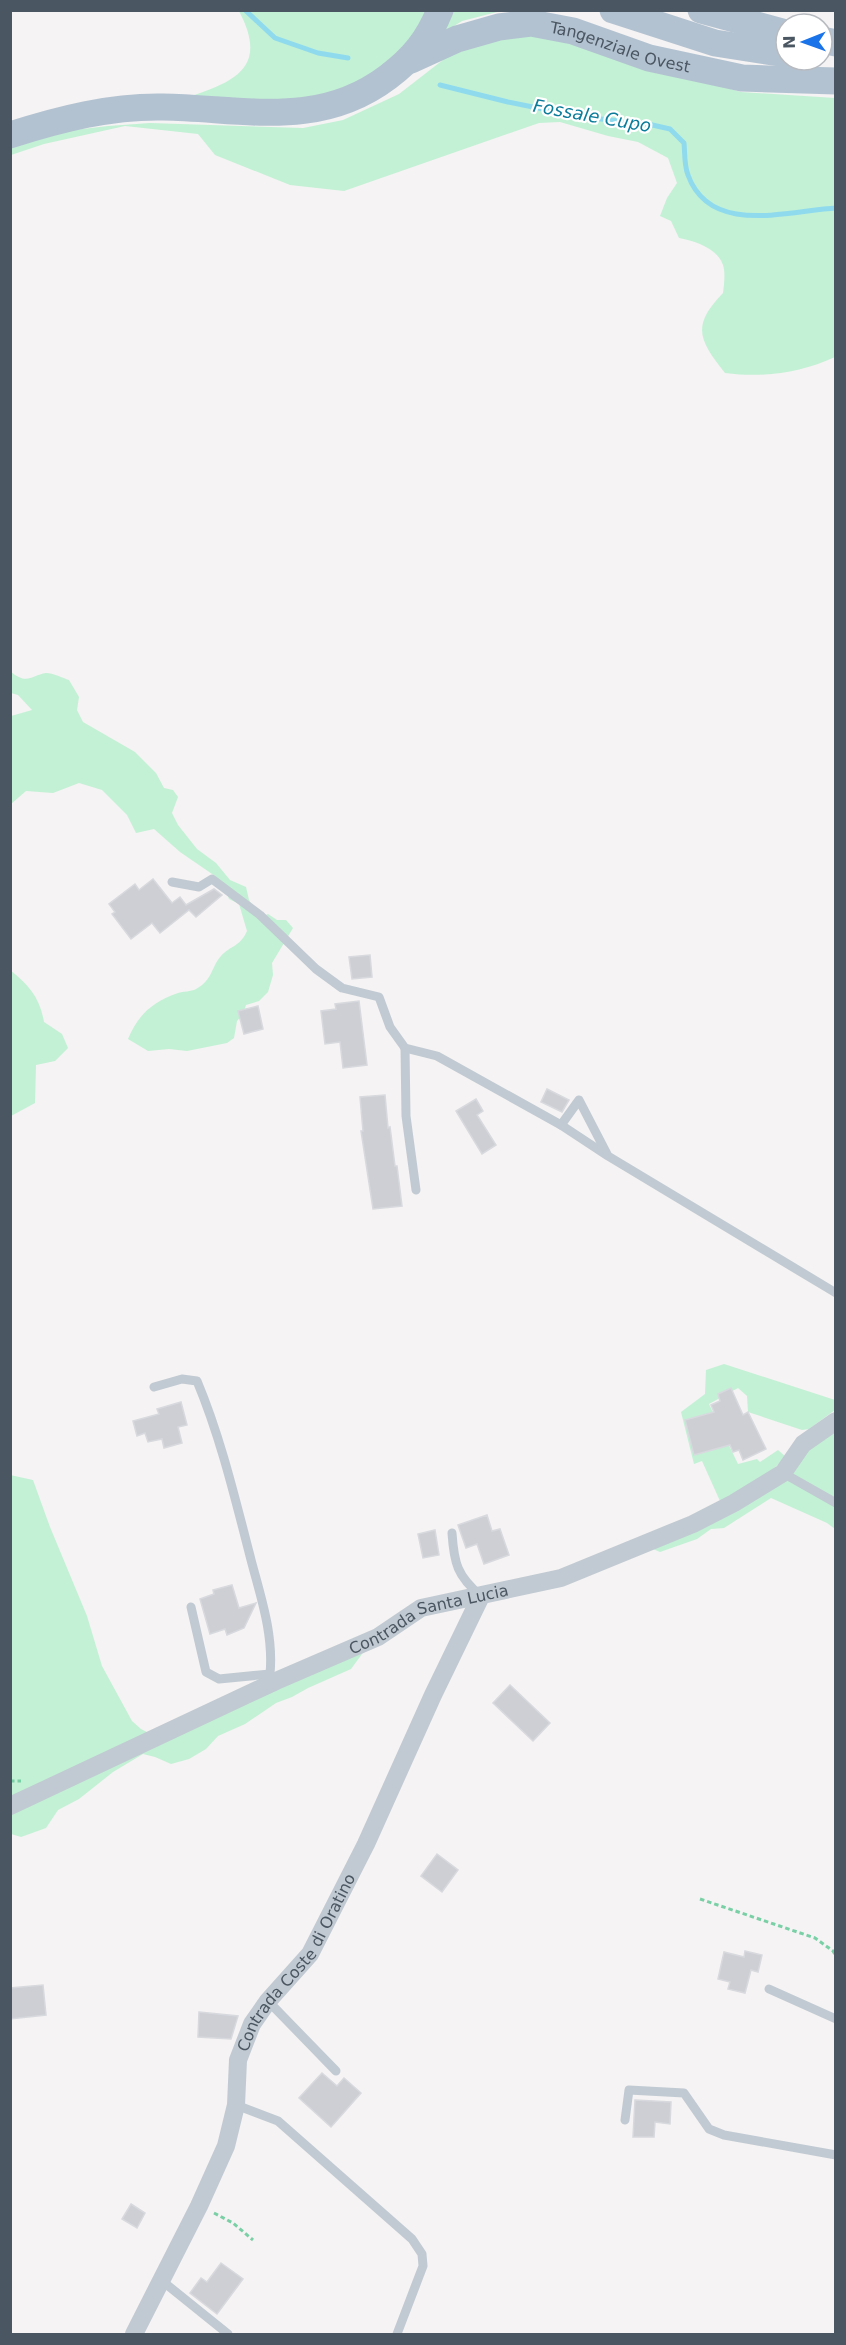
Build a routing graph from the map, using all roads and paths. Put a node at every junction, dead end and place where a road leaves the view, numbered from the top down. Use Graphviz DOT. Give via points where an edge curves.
graph roads {
  1 [pos="440,10"];
  2 [pos="613,10"];
  3 [pos="701,10"];
  4 [pos="774,30"];
  5 [pos="774,52"];
  6 [pos="410,60"];
  7 [pos="836,81"];
  8 [pos="10,135"];
  9 [pos="172,882"];
  10 [pos="405,1048"];
  11 [pos="561,1125"];
  12 [pos="608,1156"];
  13 [pos="416,1190"];
  14 [pos="836,1293"];
  15 [pos="154,1387"];
  16 [pos="836,1421"];
  17 [pos="783,1473"];
  18 [pos="836,1503"];
  19 [pos="452,1533"];
  20 [pos="481,1596"];
  21 [pos="191,1607"];
  22 [pos="273,1677"];
  23 [pos="10,1806"];
  24 [pos="699,1899"];
  25 [pos="836,1956"];
  26 [pos="770,1989"];
  27 [pos="268,2001"];
  28 [pos="836,2019"];
  29 [pos="336,2071"];
  30 [pos="236,2105"];
  31 [pos="625,2120"];
  32 [pos="836,2155"];
  33 [pos="199,2206"];
  34 [pos="253,2240"];
  35 [pos="161,2280"];
  36 [pos="134,2334"];
  37 [pos="228,2334"];
  38 [pos="397,2334"];
  1 -- 6 [label="main road" via="434,27"];
  2 -- 5 [label="main road" via="715,43"];
  3 -- 4 [label="main road"];
  6 -- 7 [label="main road, Tangenziale Ovest" via="457,39 531,23 573,31 649,58 742,78"];
  6 -- 8 [label="main road" via="376,86 338,105 317,110 257,113 117,108"];
  9 -- 10 [label="lane" via="199,886 212,879 260,915 316,969 342,988 380,997 390,1027"];
  10 -- 11 [label="lane" via="437,1056"];
  10 -- 13 [label="lane" via="406,1116"];
  11 -- 12 [label="lane"];
  11 -- 12 [label="lane" via="579,1100"];
  12 -- 14 [label="lane"];
  15 -- 22 [label="lane" via="182,1379 197,1380 231,1480 266,1619"];
  16 -- 17 [label="street, Contrada Santa Lucia" via="803,1444"];
  17 -- 18 [label="lane"];
  17 -- 20 [label="street, Contrada Santa Lucia" via="693,1524 594,1565 561,1578"];
  19 -- 20 [label="lane" via="454,1556 465,1583"];
  20 -- 22 [label="street, Contrada Santa Lucia" via="421,1608 378,1637"];
  20 -- 27 [label="street, Contrada Coste di Oratino" via="366,1844 310,1954"];
  21 -- 22 [label="lane" via="206,1672 219,1679"];
  22 -- 23 [label="street, Contrada Santa Lucia"];
  24 -- 25 [label="path" via="815,1938"];
  26 -- 28 [label="lane"];
  27 -- 29 [label="lane"];
  27 -- 30 [label="street, Contrada Coste di Oratino" via="252,2024 238,2060"];
  30 -- 33 [label="street, Contrada Coste di Oratino" via="226,2146"];
  30 -- 38 [label="lane" via="278,2121 412,2239 422,2253 423,2266"];
  31 -- 32 [label="lane" via="629,2090 684,2093 709,2129"];
  33 -- 34 [label="path" via="233,2223"];
  33 -- 35 [label="street, Contrada Coste di Oratino"];
  35 -- 36 [label="street, Contrada Coste di Oratino"];
  35 -- 37 [label="lane"];
}
